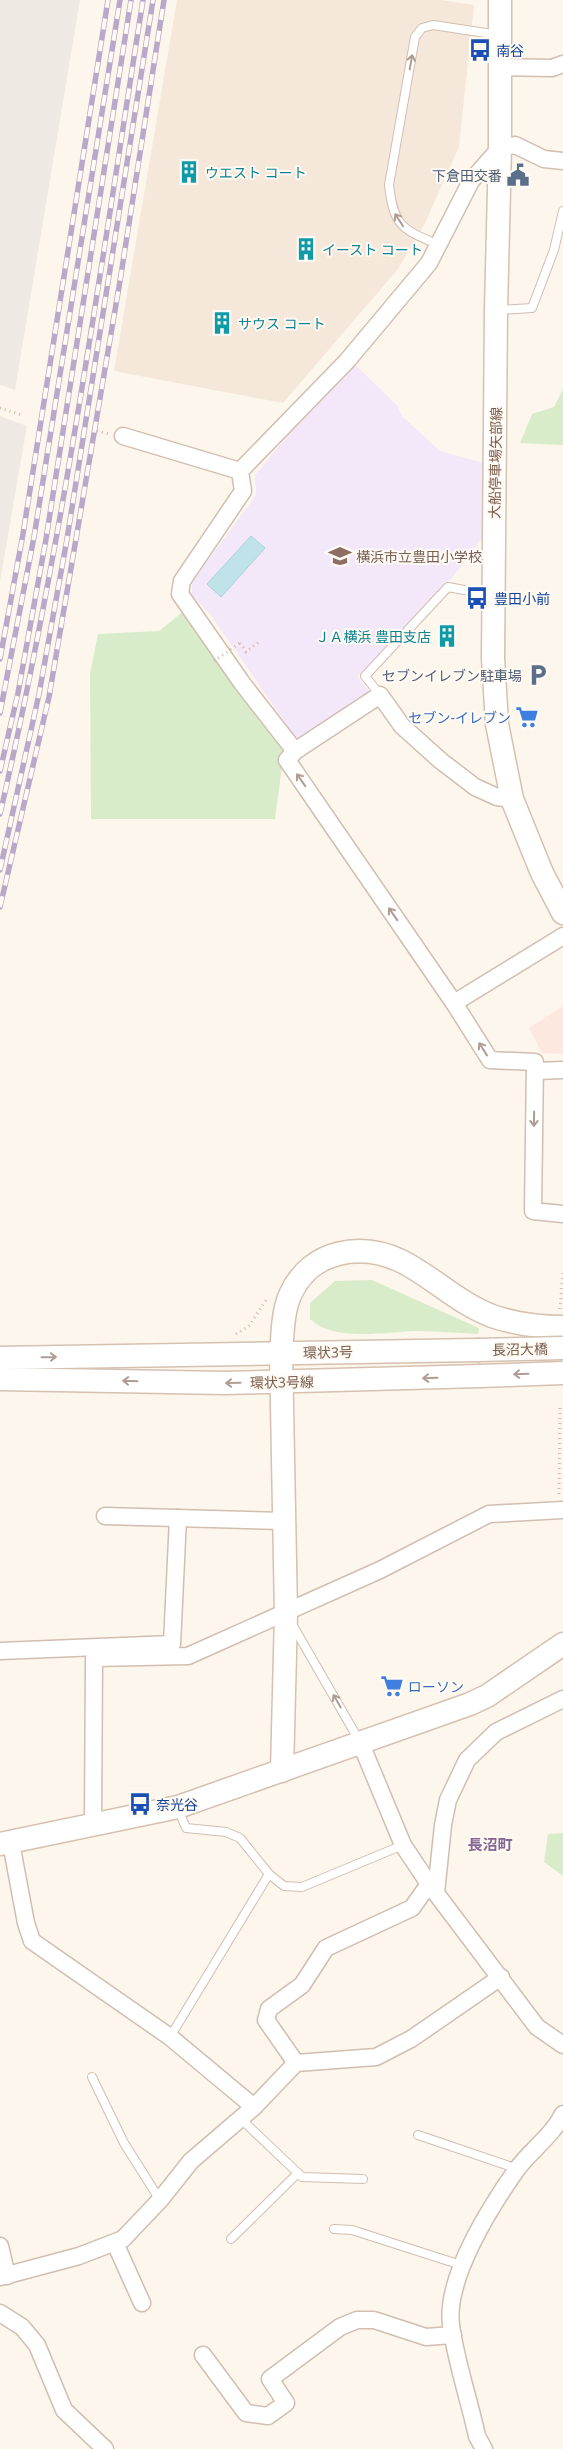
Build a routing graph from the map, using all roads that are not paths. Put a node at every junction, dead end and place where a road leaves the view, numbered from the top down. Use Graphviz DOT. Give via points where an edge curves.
graph roads {
  1 [pos="500,0"];
  2 [pos="499,35"];
  3 [pos="563,64"];
  4 [pos="500,67"];
  5 [pos="500,148"];
  6 [pos="563,161"];
  7 [pos="563,211"];
  8 [pos="439,245"];
  9 [pos="496,310"];
  10 [pos="122,436"];
  11 [pos="240,471"];
  12 [pos="494,596"];
  13 [pos="380,695"];
  14 [pos="295,751"];
  15 [pos="512,799"];
  16 [pos="563,913"];
  17 [pos="563,936"];
  18 [pos="454,1003"];
  19 [pos="563,1070"];
  20 [pos="535,1071"];
  21 [pos="563,1214"];
  22 [pos="562,1319"];
  23 [pos="563,1348"];
  24 [pos="477,1350"];
  25 [pos="281,1353"];
  26 [pos="0,1358"];
  27 [pos="563,1373"];
  28 [pos="0,1379"];
  29 [pos="283,1383"];
  30 [pos="561,1510"];
  31 [pos="105,1516"];
  32 [pos="178,1518"];
  33 [pos="284,1520"];
  34 [pos="286,1614"];
  35 [pos="563,1644"];
  36 [pos="0,1651"];
  37 [pos="563,1698"];
  38 [pos="361,1744"];
  39 [pos="282,1771"];
  40 [pos="178,1807"];
  41 [pos="93,1825"];
  42 [pos="5,1843"];
  43 [pos="403,1845"];
  44 [pos="269,1874"];
  45 [pos="433,1889"];
  46 [pos="501,1977"];
  47 [pos="170,2037"];
  48 [pos="563,2045"];
  49 [pos="296,2063"];
  50 [pos="92,2077"];
  51 [pos="254,2107"];
  52 [pos="240,2118"];
  53 [pos="561,2123"];
  54 [pos="418,2135"];
  55 [pos="518,2169"];
  56 [pos="298,2173"];
  57 [pos="363,2179"];
  58 [pos="160,2200"];
  59 [pos="334,2230"];
  60 [pos="231,2239"];
  61 [pos="115,2243"];
  62 [pos="0,2246"];
  63 [pos="461,2265"];
  64 [pos="3,2276"];
  65 [pos="142,2302"];
  66 [pos="0,2313"];
  67 [pos="453,2335"];
  68 [pos="203,2355"];
  69 [pos="105,2449"];
  70 [pos="484,2449"];
  1 -- 2 [label="street, 大船停車場矢部線"];
  2 -- 4 [label="street, 大船停車場矢部線"];
  8 -- 2 [label="lane, one-way" via="399,224 392,208 389,185 415,37 422,28 433,25"];
  3 -- 4 [label="street" via="552,68"];
  4 -- 5 [label="street, 大船停車場矢部線"];
  5 -- 6 [label="street" via="515,145 544,159"];
  5 -- 8 [label="street" via="471,181"];
  5 -- 9 [label="street, 大船停車場矢部線"];
  7 -- 9 [label="lane" via="554,250 532,308"];
  8 -- 11 [label="street" via="429,263 347,361"];
  9 -- 12 [label="street, 大船停車場矢部線"];
  10 -- 11 [label="street"];
  11 -- 14 [label="street" via="243,491 182,581 180,594 242,683"];
  12 -- 13 [label="lane" via="448,587 365,676"];
  12 -- 15 [label="street, 大船停車場矢部線" via="497,724"];
  13 -- 14 [label="street"];
  13 -- 15 [label="street" via="402,726 475,787 497,797"];
  18 -- 14 [label="street, one-way" via="287,760"];
  15 -- 16 [label="street, 大船停車場矢部線" via="542,873"];
  17 -- 18 [label="street"];
  20 -- 18 [label="street, one-way" via="535,1062 490,1060"];
  19 -- 20 [label="street"];
  20 -- 21 [label="street, one-way" via="533,1211"];
  22 -- 25 [label="street" via="514,1323 453,1295 403,1262 382,1253 351,1250 323,1259 298,1281 285,1311"];
  23 -- 24 [label="street, 長沼大橋, bridge"];
  24 -- 25 [label="street, 環状3号"];
  26 -- 25 [label="street, 環状3号, one-way"];
  25 -- 29 [label="street"];
  27 -- 29 [label="street, 環状3号線, one-way, bridge"];
  29 -- 28 [label="street, 環状3号線, one-way"];
  29 -- 33 [label="street"];
  30 -- 34 [label="street" via="489,1514"];
  31 -- 32 [label="street"];
  32 -- 33 [label="street"];
  32 -- 36 [label="street" via="172,1644"];
  33 -- 34 [label="street"];
  38 -- 34 [label="lane, one-way"];
  34 -- 39 [label="street"];
  34 -- 41 [label="street" via="188,1656 94,1658"];
  35 -- 38 [label="street" via="479,1700"];
  37 -- 45 [label="street" via="496,1732 466,1760 448,1800"];
  38 -- 39 [label="street"];
  38 -- 43 [label="street"];
  39 -- 40 [label="street"];
  40 -- 41 [label="street"];
  40 -- 44 [label="lane" via="186,1828 226,1832 240,1838"];
  41 -- 42 [label="street"];
  42 -- 47 [label="street" via="32,1941"];
  43 -- 44 [label="lane" via="302,1887 284,1886"];
  43 -- 45 [label="street"];
  44 -- 47 [label="lane"];
  45 -- 46 [label="street"];
  45 -- 49 [label="street" via="412,1908 326,1948 302,1985 269,2009 266,2020"];
  46 -- 48 [label="street" via="537,2027"];
  46 -- 49 [label="street" via="411,2039 376,2057"];
  47 -- 51 [label="street"];
  49 -- 51 [label="street"];
  50 -- 58 [label="lane" via="124,2143"];
  51 -- 52 [label="street"];
  52 -- 56 [label="lane"];
  52 -- 58 [label="street" via="191,2161"];
  53 -- 55 [label="street"];
  54 -- 55 [label="lane"];
  55 -- 63 [label="street"];
  56 -- 57 [label="lane" via="302,2177"];
  56 -- 60 [label="lane"];
  58 -- 61 [label="street" via="123,2239"];
  59 -- 63 [label="lane" via="352,2230"];
  61 -- 64 [label="street"];
  61 -- 65 [label="street"];
  62 -- 64 [label="street"];
  63 -- 67 [label="street" via="453,2293 450,2323"];
  66 -- 69 [label="street" via="22,2327 37,2345 64,2410"];
  67 -- 68 [label="street" via="426,2337 374,2320 356,2320 340,2327 270,2379 286,2402 268,2416 246,2413"];
  67 -- 70 [label="street" via="477,2436"];
}
